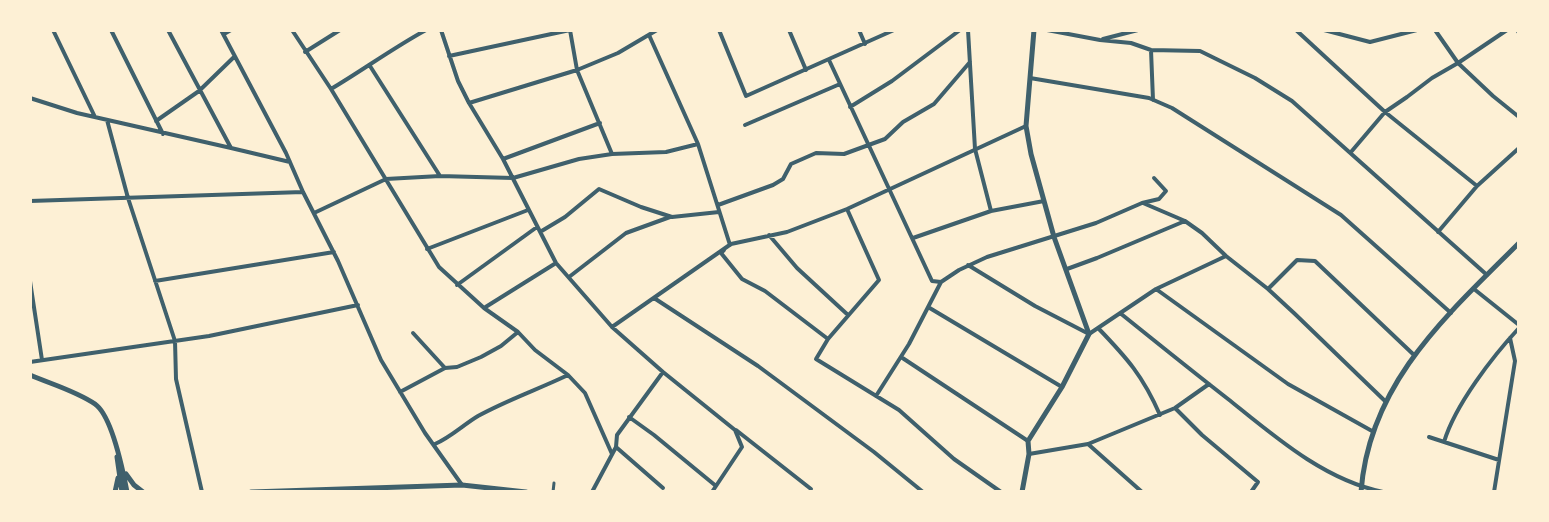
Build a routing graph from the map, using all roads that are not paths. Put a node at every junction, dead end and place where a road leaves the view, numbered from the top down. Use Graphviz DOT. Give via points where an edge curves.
graph roads {
  1 [pos="53,30"];
  2 [pos="111,30"];
  3 [pos="168,30"];
  4 [pos="231,30"];
  5 [pos="292,30"];
  6 [pos="340,30"];
  7 [pos="426,30"];
  8 [pos="441,30"];
  9 [pos="570,30"];
  10 [pos="657,30"];
  11 [pos="719,30"];
  12 [pos="789,30"];
  13 [pos="859,30"];
  14 [pos="894,30"];
  15 [pos="960,30"];
  16 [pos="968,30"];
  17 [pos="1034,30"];
  18 [pos="1047,30"];
  19 [pos="1138,30"];
  20 [pos="1296,30"];
  21 [pos="1324,30"];
  22 [pos="1417,30"];
  23 [pos="1435,30"];
  24 [pos="1507,30"];
  25 [pos="223,32"];
  26 [pos="649,35"];
  27 [pos="1100,40"];
  28 [pos="865,44"];
  29 [pos="1151,50"];
  30 [pos="305,52"];
  31 [pos="449,56"];
  32 [pos="234,57"];
  33 [pos="829,60"];
  34 [pos="970,62"];
  35 [pos="1458,63"];
  36 [pos="369,66"];
  37 [pos="577,70"];
  38 [pos="806,70"];
  39 [pos="1029,78"];
  40 [pos="840,84"];
  41 [pos="331,89"];
  42 [pos="199,91"];
  43 [pos="30,98"];
  44 [pos="1153,100"];
  45 [pos="469,103"];
  46 [pos="850,106"];
  47 [pos="1384,112"];
  48 [pos="95,117"];
  49 [pos="1519,117"];
  50 [pos="107,120"];
  51 [pos="156,121"];
  52 [pos="600,123"];
  53 [pos="745,124"];
  54 [pos="1026,126"];
  55 [pos="163,134"];
  56 [pos="698,144"];
  57 [pos="868,145"];
  58 [pos="231,148"];
  59 [pos="1519,148"];
  60 [pos="975,149"];
  61 [pos="1351,152"];
  62 [pos="612,154"];
  63 [pos="503,159"];
  64 [pos="290,162"];
  65 [pos="441,176"];
  66 [pos="513,178"];
  67 [pos="1154,178"];
  68 [pos="386,179"];
  69 [pos="1477,186"];
  70 [pos="888,189"];
  71 [pos="303,192"];
  72 [pos="128,198"];
  73 [pos="30,201"];
  74 [pos="1044,201"];
  75 [pos="1142,203"];
  76 [pos="718,205"];
  77 [pos="847,209"];
  78 [pos="528,210"];
  79 [pos="991,211"];
  80 [pos="314,213"];
  81 [pos="719,213"];
  82 [pos="672,217"];
  83 [pos="1185,221"];
  84 [pos="537,227"];
  85 [pos="540,232"];
  86 [pos="1438,232"];
  87 [pos="769,235"];
  88 [pos="1054,237"];
  89 [pos="913,238"];
  90 [pos="1519,243"];
  91 [pos="731,244"];
  92 [pos="427,249"];
  93 [pos="334,252"];
  94 [pos="1226,256"];
  95 [pos="556,262"];
  96 [pos="968,266"];
  97 [pos="1067,269"];
  98 [pos="1487,274"];
  99 [pos="568,277"];
  100 [pos="30,281"];
  101 [pos="155,281"];
  102 [pos="941,282"];
  103 [pos="457,285"];
  104 [pos="1156,289"];
  105 [pos="1268,289"];
  106 [pos="1474,290"];
  107 [pos="654,298"];
  108 [pos="358,305"];
  109 [pos="928,307"];
  110 [pos="484,308"];
  111 [pos="1120,313"];
  112 [pos="1451,313"];
  113 [pos="848,315"];
  114 [pos="612,327"];
  115 [pos="1519,327"];
  116 [pos="1098,328"];
  117 [pos="518,332"];
  118 [pos="414,333"];
  119 [pos="1089,334"];
  120 [pos="1510,338"];
  121 [pos="828,339"];
  122 [pos="175,341"];
  123 [pos="1414,355"];
  124 [pos="901,357"];
  125 [pos="42,360"];
  126 [pos="30,362"];
  127 [pos="445,368"];
  128 [pos="663,372"];
  129 [pos="30,375"];
  130 [pos="568,375"];
  131 [pos="1209,384"];
  132 [pos="1062,387"];
  133 [pos="399,392"];
  134 [pos="876,396"];
  135 [pos="1385,401"];
  136 [pos="1175,408"];
  137 [pos="1160,415"];
  138 [pos="628,417"];
  139 [pos="735,430"];
  140 [pos="1372,431"];
  141 [pos="1430,437"];
  142 [pos="1028,441"];
  143 [pos="1444,442"];
  144 [pos="435,444"];
  145 [pos="1088,444"];
  146 [pos="616,447"];
  147 [pos="612,453"];
  148 [pos="1029,454"];
  149 [pos="1499,460"];
  150 [pos="121,472"];
  151 [pos="554,483"];
  152 [pos="462,485"];
  153 [pos="716,486"];
  154 [pos="663,488"];
  155 [pos="811,489"];
  156 [pos="1361,490"];
  157 [pos="115,492"];
  158 [pos="122,492"];
  159 [pos="127,492"];
  160 [pos="143,492"];
  161 [pos="202,492"];
  162 [pos="251,492"];
  163 [pos="526,492"];
  164 [pos="553,492"];
  165 [pos="592,492"];
  166 [pos="712,492"];
  167 [pos="923,492"];
  168 [pos="1001,492"];
  169 [pos="1022,492"];
  170 [pos="1142,492"];
  171 [pos="1251,492"];
  172 [pos="1383,492"];
  173 [pos="1494,492"];
  1 -- 48 [label="street"];
  2 -- 51 [label="street"];
  3 -- 42 [label="street"];
  4 -- 25 [label="street"];
  5 -- 30 [label="street"];
  6 -- 30 [label="street"];
  7 -- 36 [label="street"];
  8 -- 31 [label="street"];
  9 -- 31 [label="street"];
  9 -- 37 [label="street"];
  10 -- 26 [label="street"];
  11 -- 38 [label="street" via="746,96"];
  12 -- 38 [label="street"];
  13 -- 28 [label="street"];
  14 -- 28 [label="street"];
  15 -- 46 [label="street" via="892,81"];
  16 -- 34 [label="street"];
  17 -- 39 [label="street"];
  18 -- 27 [label="street"];
  19 -- 27 [label="street"];
  20 -- 47 [label="street"];
  21 -- 22 [label="street" via="1370,42"];
  23 -- 35 [label="street"];
  24 -- 35 [label="street"];
  25 -- 32 [label="street"];
  26 -- 37 [label="street"];
  26 -- 56 [label="street"];
  27 -- 29 [label="street" via="1131,43"];
  28 -- 33 [label="street"];
  29 -- 44 [label="street"];
  29 -- 61 [label="street" via="1200,51 1255,78 1292,101"];
  30 -- 41 [label="street"];
  31 -- 45 [label="street"];
  32 -- 42 [label="street"];
  32 -- 64 [label="street"];
  33 -- 38 [label="street"];
  33 -- 40 [label="street"];
  34 -- 57 [label="street" via="934,104 903,122 885,139"];
  34 -- 60 [label="street"];
  35 -- 47 [label="street"];
  35 -- 49 [label="street"];
  36 -- 41 [label="street"];
  36 -- 65 [label="street"];
  37 -- 45 [label="street"];
  37 -- 52 [label="street"];
  39 -- 44 [label="street"];
  39 -- 54 [label="street"];
  40 -- 46 [label="street"];
  40 -- 53 [label="street"];
  41 -- 68 [label="street"];
  42 -- 51 [label="street"];
  42 -- 58 [label="street"];
  43 -- 48 [label="street"];
  44 -- 112 [label="street" via="1172,108 1341,215"];
  45 -- 63 [label="street"];
  46 -- 57 [label="street"];
  47 -- 61 [label="street"];
  47 -- 69 [label="street"];
  48 -- 50 [label="street"];
  50 -- 55 [label="street"];
  50 -- 72 [label="street"];
  51 -- 55 [label="street"];
  52 -- 62 [label="street"];
  52 -- 63 [label="street"];
  54 -- 60 [label="street"];
  54 -- 74 [label="street"];
  55 -- 58 [label="street"];
  56 -- 62 [label="street" via="666,152"];
  56 -- 76 [label="street"];
  57 -- 70 [label="street"];
  57 -- 76 [label="street" via="844,154 816,153 791,164 783,179 773,185"];
  58 -- 64 [label="street"];
  59 -- 69 [label="street"];
  60 -- 70 [label="street"];
  60 -- 79 [label="street"];
  61 -- 86 [label="street"];
  62 -- 66 [label="street"];
  63 -- 66 [label="street"];
  64 -- 71 [label="street"];
  65 -- 66 [label="street"];
  65 -- 68 [label="street"];
  66 -- 78 [label="street"];
  67 -- 75 [label="street" via="1166,191 1159,199"];
  68 -- 80 [label="street"];
  68 -- 92 [label="street"];
  69 -- 86 [label="street"];
  70 -- 77 [label="street"];
  70 -- 89 [label="street"];
  71 -- 72 [label="street"];
  71 -- 80 [label="street"];
  72 -- 73 [label="street"];
  72 -- 101 [label="street"];
  74 -- 79 [label="street"];
  74 -- 88 [label="street"];
  75 -- 83 [label="street"];
  75 -- 88 [label="street"];
  76 -- 81 [label="street"];
  77 -- 87 [label="street"];
  77 -- 113 [label="street" via="879,280"];
  78 -- 84 [label="street"];
  78 -- 92 [label="street"];
  79 -- 89 [label="street"];
  80 -- 93 [label="street"];
  81 -- 82 [label="street"];
  81 -- 91 [label="street"];
  82 -- 85 [label="street" via="599,189"];
  82 -- 99 [label="street" via="626,233"];
  83 -- 94 [label="street"];
  83 -- 97 [label="street"];
  84 -- 85 [label="street"];
  84 -- 103 [label="street"];
  85 -- 95 [label="street"];
  86 -- 98 [label="street"];
  87 -- 91 [label="street"];
  87 -- 113 [label="street" via="797,268"];
  88 -- 96 [label="street"];
  88 -- 97 [label="street"];
  89 -- 102 [label="street" via="932,282"];
  90 -- 98 [label="street"];
  91 -- 107 [label="street"];
  91 -- 121 [label="street" via="721,254 742,279 765,291"];
  92 -- 103 [label="street"];
  93 -- 101 [label="street"];
  93 -- 108 [label="street"];
  94 -- 104 [label="street"];
  94 -- 105 [label="street"];
  95 -- 99 [label="street"];
  95 -- 110 [label="street"];
  96 -- 102 [label="street"];
  96 -- 119 [label="street"];
  97 -- 119 [label="street"];
  98 -- 106 [label="street"];
  99 -- 114 [label="street"];
  100 -- 125 [label="street"];
  101 -- 122 [label="street"];
  102 -- 109 [label="street"];
  103 -- 110 [label="street"];
  104 -- 111 [label="street"];
  104 -- 140 [label="street" via="1288,384"];
  105 -- 123 [label="street" via="1297,260 1315,261"];
  105 -- 135 [label="street"];
  106 -- 112 [label="street"];
  106 -- 115 [label="street"];
  107 -- 114 [label="street"];
  107 -- 167 [label="street" via="758,366"];
  108 -- 122 [label="street"];
  108 -- 133 [label="street"];
  109 -- 124 [label="street"];
  109 -- 132 [label="street"];
  110 -- 117 [label="street"];
  111 -- 116 [label="street"];
  111 -- 131 [label="street"];
  112 -- 123 [label="street"];
  113 -- 121 [label="street"];
  114 -- 128 [label="street"];
  115 -- 120 [label="street"];
  116 -- 119 [label="street"];
  116 -- 137 [label="street" via="1129,360 1149,389"];
  117 -- 127 [label="street" via="481,357"];
  117 -- 130 [label="street"];
  118 -- 127 [label="street"];
  119 -- 132 [label="street"];
  120 -- 143 [label="street" via="1449,424"];
  120 -- 149 [label="street" via="1515,361"];
  121 -- 134 [label="street" via="816,359"];
  122 -- 125 [label="street"];
  122 -- 161 [label="street" via="176,379"];
  123 -- 135 [label="street"];
  124 -- 134 [label="street"];
  124 -- 142 [label="street"];
  125 -- 126 [label="street"];
  127 -- 133 [label="street"];
  128 -- 138 [label="street"];
  128 -- 139 [label="street"];
  129 -- 150 [label="street" via="95,404 106,417"];
  130 -- 144 [label="street" via="486,412"];
  130 -- 147 [label="street" via="585,393"];
  131 -- 136 [label="street"];
  131 -- 156 [label="street" via="1317,465"];
  132 -- 142 [label="street"];
  133 -- 144 [label="street"];
  134 -- 168 [label="street"];
  135 -- 140 [label="street"];
  136 -- 137 [label="street"];
  136 -- 171 [label="street" via="1258,482"];
  137 -- 145 [label="street"];
  138 -- 146 [label="street" via="617,435"];
  138 -- 153 [label="street"];
  139 -- 153 [label="street" via="742,447"];
  139 -- 155 [label="street"];
  140 -- 156 [label="street"];
  141 -- 143 [label="street"];
  142 -- 148 [label="street"];
  143 -- 149 [label="street"];
  144 -- 152 [label="street"];
  145 -- 148 [label="street"];
  145 -- 170 [label="street"];
  146 -- 147 [label="street"];
  146 -- 154 [label="street"];
  147 -- 165 [label="street"];
  148 -- 169 [label="street"];
  149 -- 173 [label="street"];
  150 -- 157 [label="street"];
  150 -- 158 [label="street"];
  150 -- 159 [label="street"];
  150 -- 160 [label="street"];
  151 -- 164 [label="street"];
  152 -- 162 [label="street"];
  152 -- 163 [label="street"];
  153 -- 166 [label="street"];
  156 -- 172 [label="street"];
}
